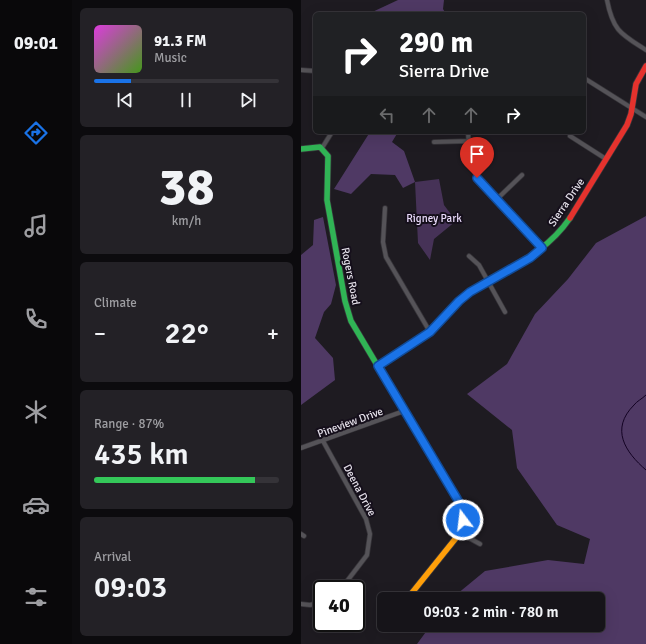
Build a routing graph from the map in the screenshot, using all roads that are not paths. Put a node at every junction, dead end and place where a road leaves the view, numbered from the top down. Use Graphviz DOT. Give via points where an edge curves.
graph roads {
  1 [pos="607,0"];
  2 [pos="646,50"];
  3 [pos="646,66"];
  4 [pos="301,70"];
  5 [pos="313,71"];
  6 [pos="586,79"];
  7 [pos="631,108"];
  8 [pos="646,117"];
  9 [pos="332,134"];
  10 [pos="469,134"];
  11 [pos="570,136"];
  12 [pos="469,141"];
  13 [pos="434,142"];
  14 [pos="322,148"];
  15 [pos="301,149"];
  16 [pos="607,159"];
  17 [pos="522,175"];
  18 [pos="496,200"];
  19 [pos="385,208"];
  20 [pos="542,248"];
  21 [pos="469,256"];
  22 [pos="489,282"];
  23 [pos="505,312"];
  24 [pos="430,332"];
  25 [pos="378,366"];
  26 [pos="405,411"];
  27 [pos="323,441"];
  28 [pos="301,448"];
  29 [pos="460,533"];
  30 [pos="480,544"];
  31 [pos="348,580"];
  32 [pos="413,592"];
  33 [pos="301,604"];
  34 [pos="313,604"];
  1 -- 2 [label="street" via="613,23"];
  3 -- 7 [label="street, Sierra Drive" via="636,84"];
  4 -- 5 [label="street"];
  6 -- 7 [label="street"];
  7 -- 8 [label="street"];
  7 -- 16 [label="street, Sierra Drive" via="627,125"];
  9 -- 14 [label="street"];
  10 -- 12 [label="street"];
  11 -- 16 [label="street"];
  12 -- 13 [label="street"];
  12 -- 18 [label="street" via="470,159 477,178"];
  14 -- 15 [label="street"];
  14 -- 25 [label="street, Rogers Road" via="329,162 327,200 345,301 351,321"];
  16 -- 20 [label="street, Sierra Drive" via="569,220"];
  17 -- 18 [label="street"];
  18 -- 20 [label="street"];
  19 -- 24 [label="street" via="383,242 387,257"];
  20 -- 22 [label="street, Sierra Drive"];
  21 -- 22 [label="street" via="479,265"];
  22 -- 23 [label="street"];
  22 -- 24 [label="street, Sierra Drive" via="459,301"];
  24 -- 25 [label="street, Sierra Drive"];
  25 -- 26 [label="street, Rogers Road"];
  26 -- 27 [label="street, Pineview Drive"];
  26 -- 29 [label="street, Rogers Road" via="459,502 463,520"];
  27 -- 28 [label="street, Pineview Drive"];
  27 -- 31 [label="street, Deena Drive" via="366,519 370,534 367,555"];
  29 -- 30 [label="street"];
  29 -- 32 [label="street"];
  33 -- 34 [label="street"];
}
